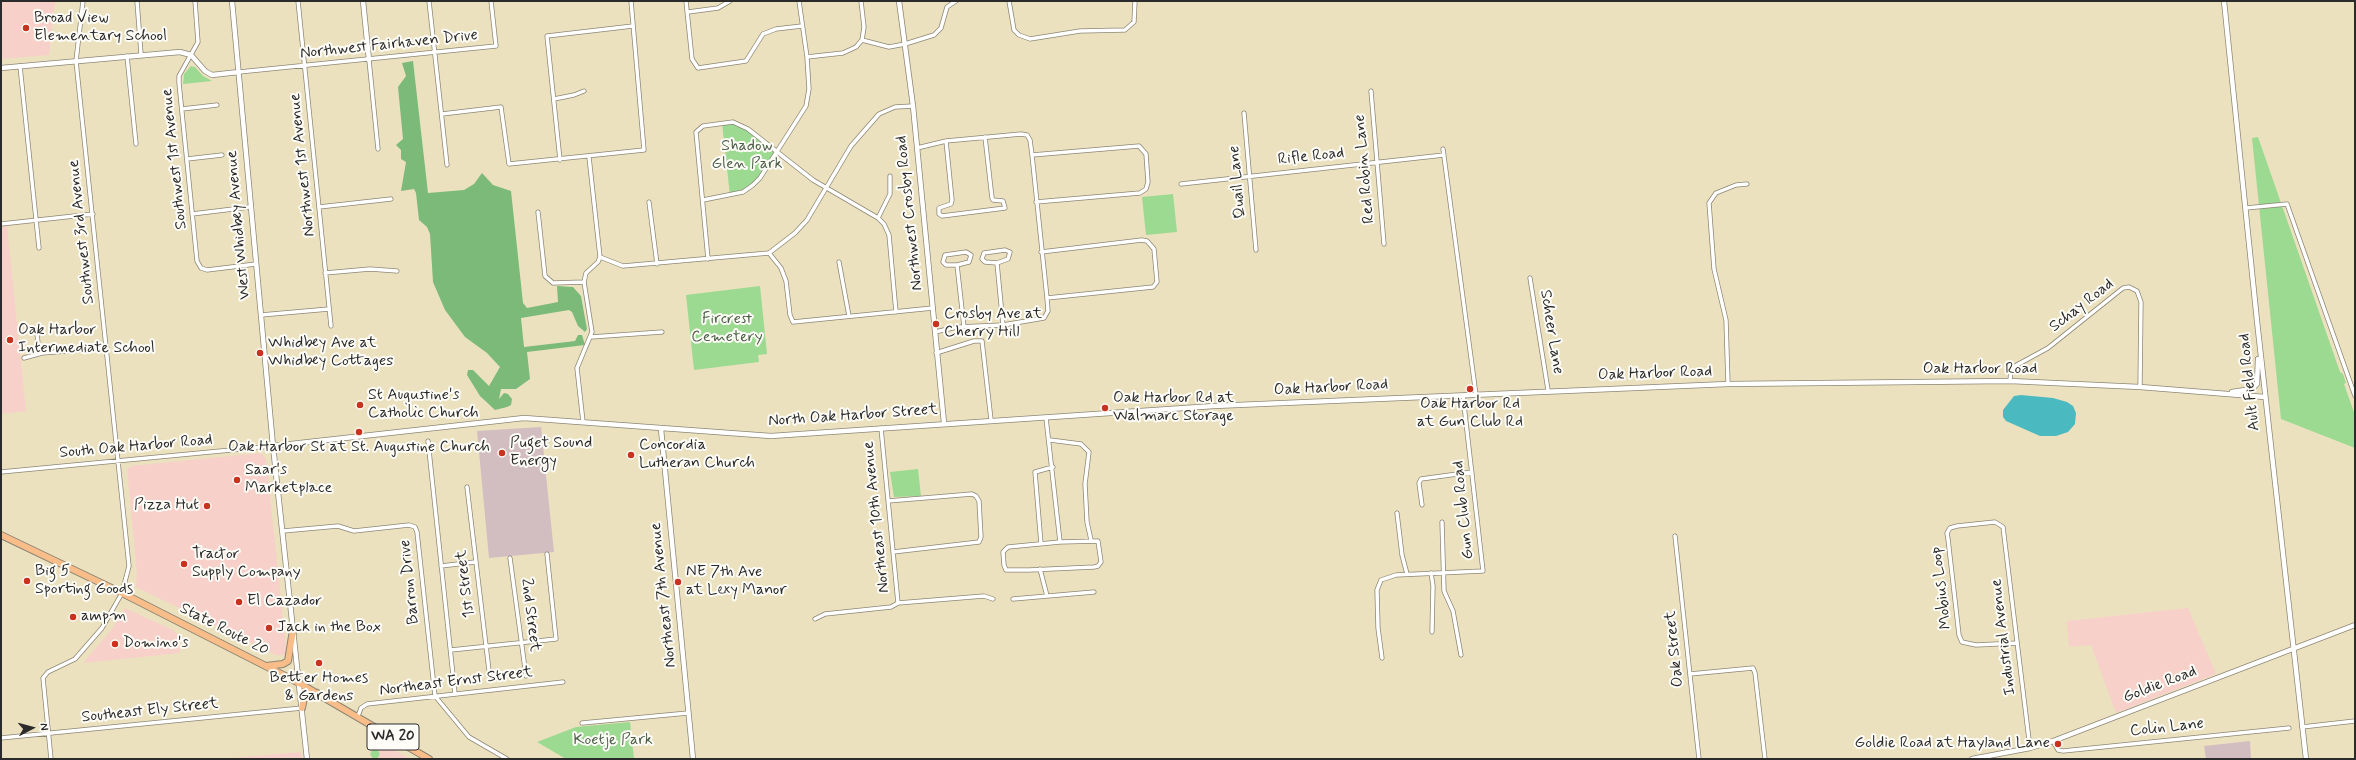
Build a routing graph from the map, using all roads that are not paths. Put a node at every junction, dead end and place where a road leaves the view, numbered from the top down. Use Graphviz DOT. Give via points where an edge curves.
graph roads {
  1 [pos="84,1"];
  2 [pos="137,1"];
  3 [pos="195,1"];
  4 [pos="232,1"];
  5 [pos="298,1"];
  6 [pos="363,1"];
  7 [pos="429,1"];
  8 [pos="491,1"];
  9 [pos="631,1"];
  10 [pos="686,1"];
  11 [pos="730,1"];
  12 [pos="799,1"];
  13 [pos="861,1"];
  14 [pos="899,1"];
  15 [pos="956,1"];
  16 [pos="1009,1"];
  17 [pos="1135,1"];
  18 [pos="2224,1"];
  19 [pos="688,12"];
  20 [pos="633,26"];
  21 [pos="802,26"];
  22 [pos="862,40"];
  23 [pos="905,44"];
  24 [pos="435,53"];
  25 [pos="141,54"];
  26 [pos="190,55"];
  27 [pos="127,56"];
  28 [pos="807,57"];
  29 [pos="369,60"];
  30 [pos="76,61"];
  31 [pos="20,66"];
  32 [pos="305,66"];
  33 [pos="1,68"];
  34 [pos="239,72"];
  35 [pos="584,91"];
  36 [pos="1371,91"];
  37 [pos="554,98"];
  38 [pos="217,105"];
  39 [pos="913,106"];
  40 [pos="182,109"];
  41 [pos="1244,113"];
  42 [pos="442,114"];
  43 [pos="985,137"];
  44 [pos="946,141"];
  45 [pos="136,144"];
  46 [pos="917,148"];
  47 [pos="378,149"];
  48 [pos="1443,149"];
  49 [pos="775,152"];
  50 [pos="222,155"];
  51 [pos="1032,155"];
  52 [pos="1444,155"];
  53 [pos="589,157"];
  54 [pos="187,159"];
  55 [pos="560,160"];
  56 [pos="1376,162"];
  57 [pos="446,165"];
  58 [pos="890,176"];
  59 [pos="1249,176"];
  60 [pos="1181,184"];
  61 [pos="1747,184"];
  62 [pos="826,188"];
  63 [pos="391,199"];
  64 [pos="703,200"];
  65 [pos="649,202"];
  66 [pos="1036,202"];
  67 [pos="250,207"];
  68 [pos="319,207"];
  69 [pos="2246,208"];
  70 [pos="538,212"];
  71 [pos="93,214"];
  72 [pos="192,214"];
  73 [pos="878,218"];
  74 [pos="36,220"];
  75 [pos="1,224"];
  76 [pos="1384,244"];
  77 [pos="39,248"];
  78 [pos="1256,250"];
  79 [pos="1041,252"];
  80 [pos="769,253"];
  81 [pos="600,258"];
  82 [pos="708,259"];
  83 [pos="839,262"];
  84 [pos="997,263"];
  85 [pos="256,264"];
  86 [pos="657,264"];
  87 [pos="958,265"];
  88 [pos="397,271"];
  89 [pos="325,273"];
  90 [pos="1530,278"];
  91 [pos="584,282"];
  92 [pos="1047,298"];
  93 [pos="933,308"];
  94 [pos="329,309"];
  95 [pos="896,312"];
  96 [pos="261,315"];
  97 [pos="849,316"];
  98 [pos="2257,321"];
  99 [pos="1003,325"];
  100 [pos="331,326"];
  101 [pos="964,327"];
  102 [pos="37,332"];
  103 [pos="662,332"];
  104 [pos="935,332"];
  105 [pos="591,337"];
  106 [pos="107,348"];
  107 [pos="936,353"];
  108 [pos="38,354"];
  109 [pos="24,358"];
  110 [pos="2010,381"];
  111 [pos="1728,384"];
  112 [pos="2140,387"];
  113 [pos="1548,390"];
  114 [pos="2223,393"];
  115 [pos="1476,395"];
  116 [pos="1463,396"];
  117 [pos="2355,396"];
  118 [pos="2265,397"];
  119 [pos="1046,418"];
  120 [pos="991,420"];
  121 [pos="583,422"];
  122 [pos="944,423"];
  123 [pos="880,428"];
  124 [pos="661,429"];
  125 [pos="1050,440"];
  126 [pos="428,441"];
  127 [pos="273,446"];
  128 [pos="119,461"];
  129 [pos="1053,467"];
  130 [pos="1,472"];
  131 [pos="1472,472"];
  132 [pos="467,487"];
  133 [pos="888,501"];
  134 [pos="1422,505"];
  135 [pos="1397,513"];
  136 [pos="1442,522"];
  137 [pos="2001,524"];
  138 [pos="282,531"];
  139 [pos="1,535"];
  140 [pos="1676,536"];
  141 [pos="1091,540"];
  142 [pos="1060,542"];
  143 [pos="1041,544"];
  144 [pos="893,552"];
  145 [pos="547,554"];
  146 [pos="510,558"];
  147 [pos="475,562"];
  148 [pos="441,566"];
  149 [pos="1040,569"];
  150 [pos="1443,572"];
  151 [pos="1431,573"];
  152 [pos="1407,574"];
  153 [pos="1094,592"];
  154 [pos="122,593"];
  155 [pos="1047,596"];
  156 [pos="1013,598"];
  157 [pos="994,600"];
  158 [pos="898,603"];
  159 [pos="815,619"];
  160 [pos="2355,625"];
  161 [pos="293,630"];
  162 [pos="1432,632"];
  163 [pos="521,643"];
  164 [pos="2017,643"];
  165 [pos="486,646"];
  166 [pos="2293,647"];
  167 [pos="451,650"];
  168 [pos="1461,655"];
  169 [pos="1382,658"];
  170 [pos="266,666"];
  171 [pos="1690,674"];
  172 [pos="526,676"];
  173 [pos="490,679"];
  174 [pos="563,682"];
  175 [pos="299,683"];
  176 [pos="317,693"];
  177 [pos="455,694"];
  178 [pos="435,696"];
  179 [pos="302,708"];
  180 [pos="688,713"];
  181 [pos="358,716"];
  182 [pos="2355,721"];
  183 [pos="582,723"];
  184 [pos="2302,727"];
  185 [pos="2289,728"];
  186 [pos="48,734"];
  187 [pos="1,738"];
  188 [pos="2053,741"];
  189 [pos="2030,748"];
  190 [pos="503,758"];
  191 [pos="51,759"];
  192 [pos="307,759"];
  193 [pos="429,759"];
  194 [pos="692,759"];
  195 [pos="1699,759"];
  196 [pos="1765,759"];
  197 [pos="1972,759"];
  198 [pos="2306,759"];
  1 -- 30 [label="street, Southwest 3rd Avenue"];
  2 -- 25 [label="street"];
  3 -- 26 [label="street, Southwest 1st Avenue" via="198,42"];
  4 -- 34 [label="street, West Whidbey Avenue"];
  5 -- 32 [label="street, Northwest 1st Avenue"];
  6 -- 29 [label="street"];
  7 -- 24 [label="street"];
  8 -- 24 [label="street, Northwest Fairhaven Drive" via="496,46"];
  9 -- 20 [label="street"];
  10 -- 19 [label="street"];
  11 -- 19 [label="street" via="718,8"];
  12 -- 21 [label="street"];
  13 -- 22 [label="street" via="864,27"];
  14 -- 23 [label="street, Northwest Crosby Road"];
  15 -- 23 [label="street" via="945,11 938,33"];
  16 -- 17 [label="street" via="1014,30 1030,39 1080,31 1125,30 1134,22"];
  18 -- 69 [label="street, Ault Field Road"];
  19 -- 21 [label="street" via="692,59 696,66 701,68 746,61 763,34 776,29"];
  20 -- 37 [label="street" via="547,36"];
  20 -- 53 [label="street" via="644,150"];
  21 -- 28 [label="street"];
  22 -- 23 [label="street" via="885,47"];
  22 -- 28 [label="street" via="856,47 843,53"];
  23 -- 39 [label="street, Northwest Crosby Road"];
  24 -- 29 [label="street, Northwest Fairhaven Drive"];
  24 -- 42 [label="street"];
  25 -- 26 [label="street" via="180,52"];
  25 -- 27 [label="street"];
  26 -- 34 [label="street" via="209,74"];
  26 -- 40 [label="street, Southwest 1st Avenue" via="179,76"];
  27 -- 30 [label="street"];
  27 -- 45 [label="street"];
  28 -- 49 [label="street" via="809,89 806,106"];
  29 -- 32 [label="street, Northwest Fairhaven Drive"];
  29 -- 47 [label="street"];
  30 -- 31 [label="street"];
  30 -- 71 [label="street, Southwest 3rd Avenue"];
  31 -- 33 [label="street"];
  31 -- 74 [label="street"];
  32 -- 34 [label="street, Northwest Fairhaven Drive"];
  32 -- 68 [label="street, Northwest 1st Avenue"];
  34 -- 67 [label="street, West Whidbey Avenue"];
  35 -- 37 [label="street"];
  36 -- 56 [label="street, Red Robin Lane"];
  37 -- 55 [label="street"];
  38 -- 40 [label="street"];
  39 -- 46 [label="street, Northwest Crosby Road"];
  39 -- 62 [label="street" via="895,107 880,114 851,146"];
  40 -- 54 [label="street, Southwest 1st Avenue"];
  41 -- 59 [label="street, Quail Lane"];
  42 -- 55 [label="street" via="502,107 509,164"];
  42 -- 57 [label="street"];
  43 -- 44 [label="street"];
  43 -- 44 [label="street" via="992,198 1004,201 1005,208 942,216 939,214 939,208 951,204 952,200"];
  43 -- 51 [label="street" via="1027,135"];
  44 -- 46 [label="street"];
  46 -- 93 [label="street, Northwest Crosby Road"];
  48 -- 52 [label="street"];
  49 -- 62 [label="street"];
  49 -- 64 [label="street" via="760,178 743,192"];
  49 -- 64 [label="street" via="742,125 727,122 699,129 696,132"];
  50 -- 54 [label="street"];
  51 -- 66 [label="street"];
  51 -- 66 [label="street" via="1135,145 1142,147 1146,154 1148,175 1148,186 1140,193"];
  52 -- 56 [label="street, Rifle Road"];
  52 -- 115 [label="street"];
  53 -- 55 [label="street"];
  53 -- 81 [label="street"];
  54 -- 72 [label="street, Southwest 1st Avenue"];
  56 -- 59 [label="street, Rifle Road"];
  56 -- 76 [label="street, Red Robin Lane"];
  58 -- 73 [label="street" via="890,194"];
  59 -- 60 [label="street, Rifle Road"];
  59 -- 78 [label="street, Quail Lane"];
  61 -- 111 [label="street" via="1736,185 1716,193 1709,203 1714,269 1726,320"];
  62 -- 73 [label="street"];
  62 -- 80 [label="street" via="807,220"];
  63 -- 68 [label="street"];
  64 -- 82 [label="street"];
  65 -- 86 [label="street"];
  66 -- 79 [label="street"];
  67 -- 72 [label="street"];
  67 -- 85 [label="street, West Whidbey Avenue"];
  68 -- 89 [label="street, Northwest 1st Avenue"];
  69 -- 98 [label="street, Ault Field Road"];
  69 -- 117 [label="street" via="2287,204"];
  70 -- 91 [label="street" via="545,276 553,283"];
  71 -- 74 [label="street"];
  71 -- 106 [label="street, Southwest 3rd Avenue"];
  72 -- 85 [label="street, Southwest 1st Avenue" via="197,261 204,269"];
  73 -- 95 [label="street" via="887,228 889,235"];
  74 -- 75 [label="street"];
  74 -- 77 [label="street"];
  79 -- 92 [label="street"];
  79 -- 92 [label="street" via="1142,240 1148,241 1154,249 1157,282 1153,287"];
  80 -- 82 [label="street"];
  80 -- 97 [label="street" via="781,268 786,281 793,322"];
  81 -- 86 [label="street" via="622,266"];
  81 -- 91 [label="street" via="586,273"];
  82 -- 86 [label="street"];
  83 -- 97 [label="street"];
  84 -- 84 [label="street" via="1009,258 1009,251 983,254 983,261"];
  84 -- 99 [label="street"];
  85 -- 96 [label="street, West Whidbey Avenue"];
  87 -- 87 [label="street" via="968,262 970,255 966,252 945,255 942,258 946,265"];
  87 -- 101 [label="street"];
  88 -- 89 [label="street"];
  89 -- 94 [label="street, Northwest 1st Avenue"];
  90 -- 113 [label="street, Scheer Lane"];
  91 -- 105 [label="street"];
  92 -- 99 [label="street" via="1048,311 1044,318"];
  93 -- 95 [label="street"];
  93 -- 104 [label="street, Northwest Crosby Road"];
  94 -- 96 [label="street"];
  94 -- 100 [label="street, Northwest 1st Avenue"];
  95 -- 97 [label="street"];
  96 -- 127 [label="street, West Whidbey Avenue"];
  98 -- 114 [label="street" via="2257,384 2252,389"];
  98 -- 118 [label="street, Ault Field Road"];
  99 -- 101 [label="street"];
  101 -- 104 [label="street"];
  102 -- 108 [label="street"];
  103 -- 105 [label="street"];
  104 -- 107 [label="street, Northwest Crosby Road"];
  105 -- 121 [label="street" via="577,368"];
  106 -- 108 [label="street"];
  106 -- 128 [label="street, Southwest 3rd Avenue"];
  107 -- 120 [label="street" via="974,341 982,341"];
  107 -- 122 [label="street, Northwest Crosby Road"];
  108 -- 109 [label="street"];
  110 -- 111 [label="street, Oak Harbor Road"];
  110 -- 112 [label="street, Oak Harbor Road"];
  110 -- 112 [label="street, Schay Road" via="2011,370 2015,366 2048,348 2123,288 2129,287 2137,291 2141,302"];
  111 -- 113 [label="street, Oak Harbor Road"];
  112 -- 114 [label="street, Oak Harbor Road"];
  113 -- 115 [label="street, Oak Harbor Road"];
  114 -- 118 [label="street, Oak Harbor Road"];
  115 -- 116 [label="street, Oak Harbor Road"];
  116 -- 119 [label="street, Oak Harbor Road" via="1221,406"];
  116 -- 131 [label="street, Gun Club Road"];
  118 -- 166 [label="street, Ault Field Road"];
  119 -- 120 [label="street, North Oak Harbor Street"];
  119 -- 125 [label="street"];
  120 -- 122 [label="street, North Oak Harbor Street"];
  121 -- 124 [label="street, North Oak Harbor Street"];
  121 -- 127 [label="street, North Oak Harbor Street" via="524,418"];
  122 -- 123 [label="street, North Oak Harbor Street"];
  123 -- 124 [label="street, North Oak Harbor Street" via="771,436"];
  123 -- 133 [label="street, Northeast 10th Avenue"];
  124 -- 180 [label="street, Northeast 7th Avenue"];
  125 -- 129 [label="street"];
  125 -- 141 [label="street" via="1081,444 1089,452 1085,484 1087,522"];
  126 -- 148 [label="street"];
  127 -- 128 [label="street, South Oak Harbor Road"];
  127 -- 138 [label="street, West Whidbey Avenue"];
  128 -- 130 [label="street, South Oak Harbor Road"];
  128 -- 154 [label="street, Southwest 3rd Avenue" via="129,566"];
  129 -- 142 [label="street"];
  129 -- 143 [label="street" via="1035,472"];
  131 -- 134 [label="street" via="1421,479 1419,483"];
  131 -- 150 [label="street, Gun Club Road" via="1483,571"];
  132 -- 147 [label="street, 1st Street"];
  133 -- 144 [label="street, Northeast 10th Avenue"];
  133 -- 144 [label="street" via="972,494 979,501 979,542"];
  135 -- 152 [label="street"];
  136 -- 150 [label="street"];
  137 -- 164 [label="street, Industrial Avenue" via="2004,531"];
  137 -- 164 [label="street, Mobius Loop" via="1995,522 1957,526 1948,530 1959,635 1962,642 1969,645"];
  138 -- 161 [label="street, West Whidbey Avenue"];
  138 -- 178 [label="street, Barron Drive" via="338,526 354,531 409,525 415,527"];
  139 -- 154 [label="main road, State Route 20 / WA 20"];
  140 -- 171 [label="street, Oak Street"];
  141 -- 142 [label="street"];
  141 -- 149 [label="street" via="1096,540 1100,545 1101,562 1098,566"];
  142 -- 143 [label="street"];
  143 -- 149 [label="street" via="1008,547 1002,557 1006,570"];
  144 -- 158 [label="street, Northeast 10th Avenue"];
  145 -- 163 [label="street" via="556,639"];
  146 -- 163 [label="street, 2nd Street"];
  147 -- 148 [label="street"];
  147 -- 165 [label="street, 1st Street"];
  148 -- 167 [label="street"];
  149 -- 155 [label="street"];
  150 -- 151 [label="street, Gun Club Road"];
  150 -- 168 [label="street" via="1444,591 1453,611"];
  151 -- 152 [label="street, Gun Club Road"];
  151 -- 162 [label="street"];
  152 -- 169 [label="street, Gun Club Road" via="1386,577 1378,584 1378,628"];
  153 -- 155 [label="street"];
  154 -- 170 [label="main road, State Route 20 / WA 20"];
  154 -- 186 [label="street, Southwest 3rd Avenue" via="102,628 76,660 48,672 43,678"];
  155 -- 156 [label="street"];
  157 -- 158 [label="street" via="984,596"];
  158 -- 159 [label="street" via="891,608 825,614"];
  160 -- 166 [label="street, Goldie Road"];
  161 -- 170 [label="main road" via="288,661"];
  161 -- 175 [label="street, West Whidbey Avenue"];
  163 -- 165 [label="street"];
  163 -- 172 [label="street, 2nd Street"];
  164 -- 189 [label="street, Industrial Avenue"];
  165 -- 167 [label="street"];
  165 -- 173 [label="street, 1st Street"];
  166 -- 184 [label="street, Ault Field Road"];
  166 -- 188 [label="street, Goldie Road"];
  167 -- 177 [label="street"];
  170 -- 175 [label="main road, State Route 20 / WA 20"];
  171 -- 195 [label="street, Oak Street"];
  171 -- 196 [label="street" via="1753,668"];
  174 -- 177 [label="street, Northeast Ernst Street"];
  175 -- 176 [label="main road, State Route 20 / WA 20"];
  175 -- 179 [label="street, West Whidbey Avenue"];
  176 -- 179 [label="main road" via="304,698"];
  176 -- 181 [label="main road, State Route 20 / WA 20"];
  177 -- 178 [label="street, Northeast Ernst Street"];
  178 -- 181 [label="street, Northeast Ernst Street" via="367,704 361,708"];
  178 -- 190 [label="street" via="469,737"];
  179 -- 186 [label="street, Southeast Ely Street"];
  179 -- 192 [label="street, West Whidbey Avenue"];
  180 -- 183 [label="street"];
  180 -- 194 [label="street, Northeast 7th Avenue"];
  181 -- 193 [label="main road, State Route 20 / WA 20"];
  182 -- 184 [label="street"];
  184 -- 198 [label="street, Ault Field Road"];
  185 -- 188 [label="street, Colin Lane" via="2063,751 2058,750"];
  186 -- 187 [label="street, Southeast Ely Street"];
  186 -- 191 [label="street"];
  188 -- 189 [label="street, Goldie Road"];
  189 -- 197 [label="street, Goldie Road"];
}
